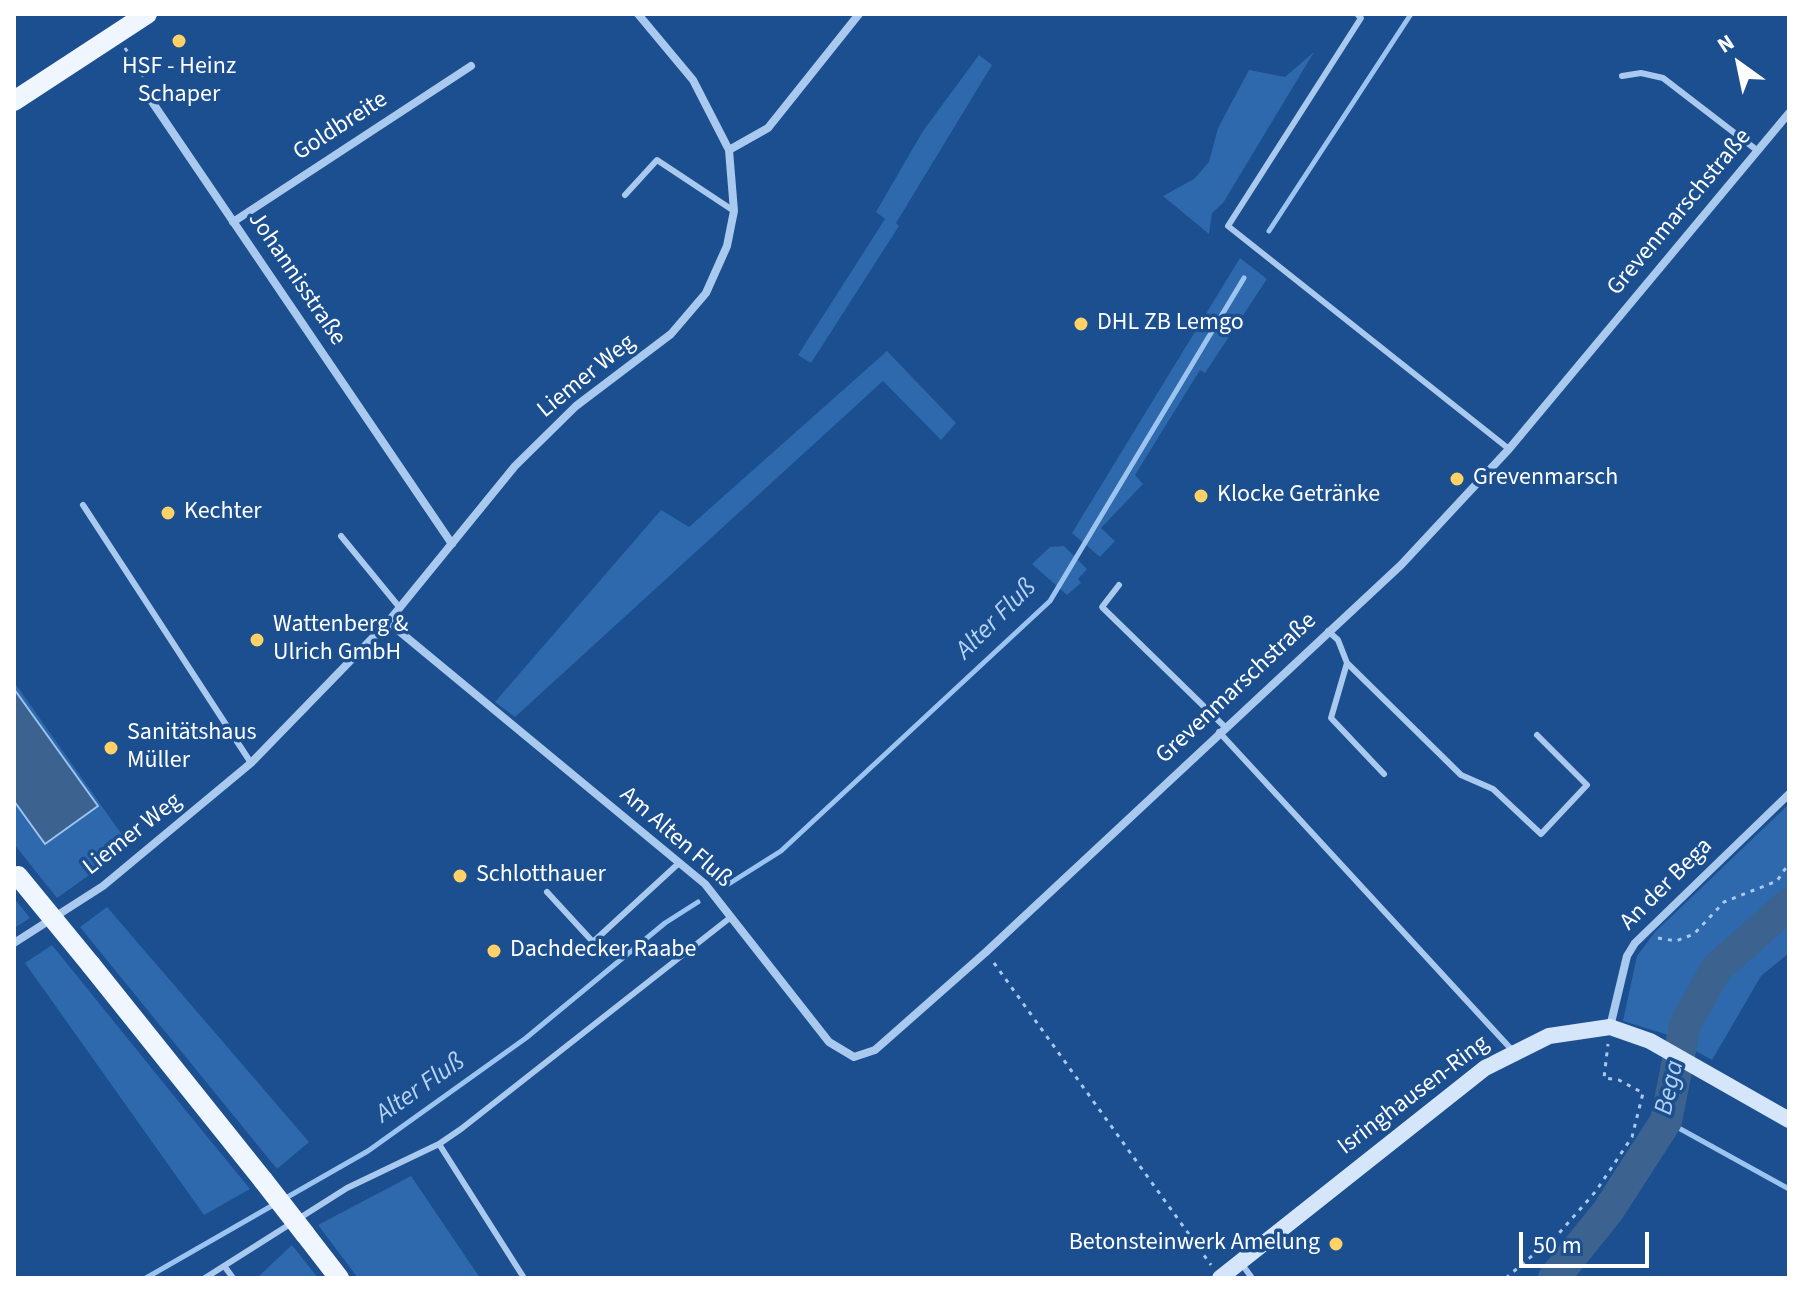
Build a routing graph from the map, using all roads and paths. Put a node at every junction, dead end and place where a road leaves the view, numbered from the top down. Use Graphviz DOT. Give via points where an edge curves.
graph roads {
  1 [pos="147,14"];
  2 [pos="638,14"];
  3 [pos="845,14"];
  4 [pos="1357,14"];
  5 [pos="856,18"];
  6 [pos="116,34"];
  7 [pos="471,66"];
  8 [pos="1622,76"];
  9 [pos="144,90"];
  10 [pos="14,101"];
  11 [pos="1789,113"];
  12 [pos="729,150"];
  13 [pos="1758,151"];
  14 [pos="625,195"];
  15 [pos="734,211"];
  16 [pos="233,222"];
  17 [pos="1509,449"];
  18 [pos="83,505"];
  19 [pos="341,536"];
  20 [pos="452,544"];
  21 [pos="1119,585"];
  22 [pos="400,608"];
  23 [pos="388,622"];
  24 [pos="1328,631"];
  25 [pos="1347,663"];
  26 [pos="1222,730"];
  27 [pos="1537,735"];
  28 [pos="251,763"];
  29 [pos="1384,774"];
  30 [pos="1789,794"];
  31 [pos="679,863"];
  32 [pos="1789,863"];
  33 [pos="16,873"];
  34 [pos="547,892"];
  35 [pos="731,917"];
  36 [pos="14,943"];
  37 [pos="1635,943"];
  38 [pos="986,952"];
  39 [pos="1610,1027"];
  40 [pos="1513,1051"];
  41 [pos="1789,1120"];
  42 [pos="439,1144"];
  43 [pos="1241,1263"];
  44 [pos="225,1267"];
  45 [pos="205,1278"];
  46 [pos="233,1278"];
  47 [pos="339,1278"];
  48 [pos="524,1278"];
  49 [pos="1220,1278"];
  50 [pos="1252,1278"];
  51 [pos="1506,1278"];
  1 -- 6 [label="main road"];
  2 -- 12 [label="street, Liemer Weg" via="693,80"];
  3 -- 5 [label="lane"];
  4 -- 17 [label="lane" via="1361,18 1228,226"];
  5 -- 12 [label="street" via="768,128"];
  6 -- 9 [label="path" via="147,81"];
  6 -- 10 [label="main road"];
  7 -- 16 [label="street, Goldbreite"];
  8 -- 13 [label="lane" via="1663,78"];
  9 -- 16 [label="street, Johannisstraße"];
  11 -- 13 [label="street, Grevenmarschstraße"];
  12 -- 15 [label="street, Liemer Weg"];
  13 -- 17 [label="street, Grevenmarschstraße"];
  14 -- 15 [label="lane" via="657,160"];
  15 -- 20 [label="street, Liemer Weg" via="727,246 706,293 671,334 576,406 515,466"];
  16 -- 20 [label="street, Johannisstraße"];
  17 -- 24 [label="street, Grevenmarschstraße" via="1401,565"];
  18 -- 28 [label="lane"];
  19 -- 22 [label="lane"];
  20 -- 22 [label="street, Liemer Weg"];
  21 -- 26 [label="lane" via="1102,607"];
  22 -- 23 [label="street, Liemer Weg"];
  23 -- 28 [label="street, Liemer Weg"];
  23 -- 31 [label="street, Am Alten Fluß"];
  24 -- 25 [label="lane" via="1338,640"];
  24 -- 26 [label="street, Grevenmarschstraße"];
  25 -- 27 [label="lane" via="1461,775 1493,789 1541,834 1587,785"];
  25 -- 29 [label="lane" via="1331,718"];
  26 -- 38 [label="street, Grevenmarschstraße"];
  26 -- 40 [label="lane"];
  28 -- 36 [label="street, Liemer Weg" via="103,886"];
  30 -- 37 [label="street, An der Bega"];
  31 -- 34 [label="lane" via="593,942"];
  31 -- 35 [label="street, Am Alten Fluß" via="705,884"];
  32 -- 37 [label="path" via="1777,881 1724,902 1694,934 1676,941"];
  33 -- 47 [label="main road, bridge"];
  35 -- 38 [label="street, Am Alten Fluß" via="829,1042 854,1057 875,1050"];
  35 -- 42 [label="lane"];
  37 -- 39 [label="street, An der Bega"];
  38 -- 49 [label="path"];
  39 -- 40 [label="street, Isringhausen-Ring" via="1549,1036"];
  39 -- 41 [label="street, Isringhausen-Ring" via="1650,1041"];
  39 -- 51 [label="path" via="1604,1078 1643,1093 1632,1137 1560,1232"];
  40 -- 43 [label="street, Isringhausen-Ring"];
  42 -- 44 [label="lane" via="347,1188"];
  42 -- 48 [label="lane"];
  43 -- 49 [label="street, Isringhausen-Ring"];
  43 -- 50 [label="lane"];
  44 -- 45 [label="lane"];
  44 -- 46 [label="lane"];
}
